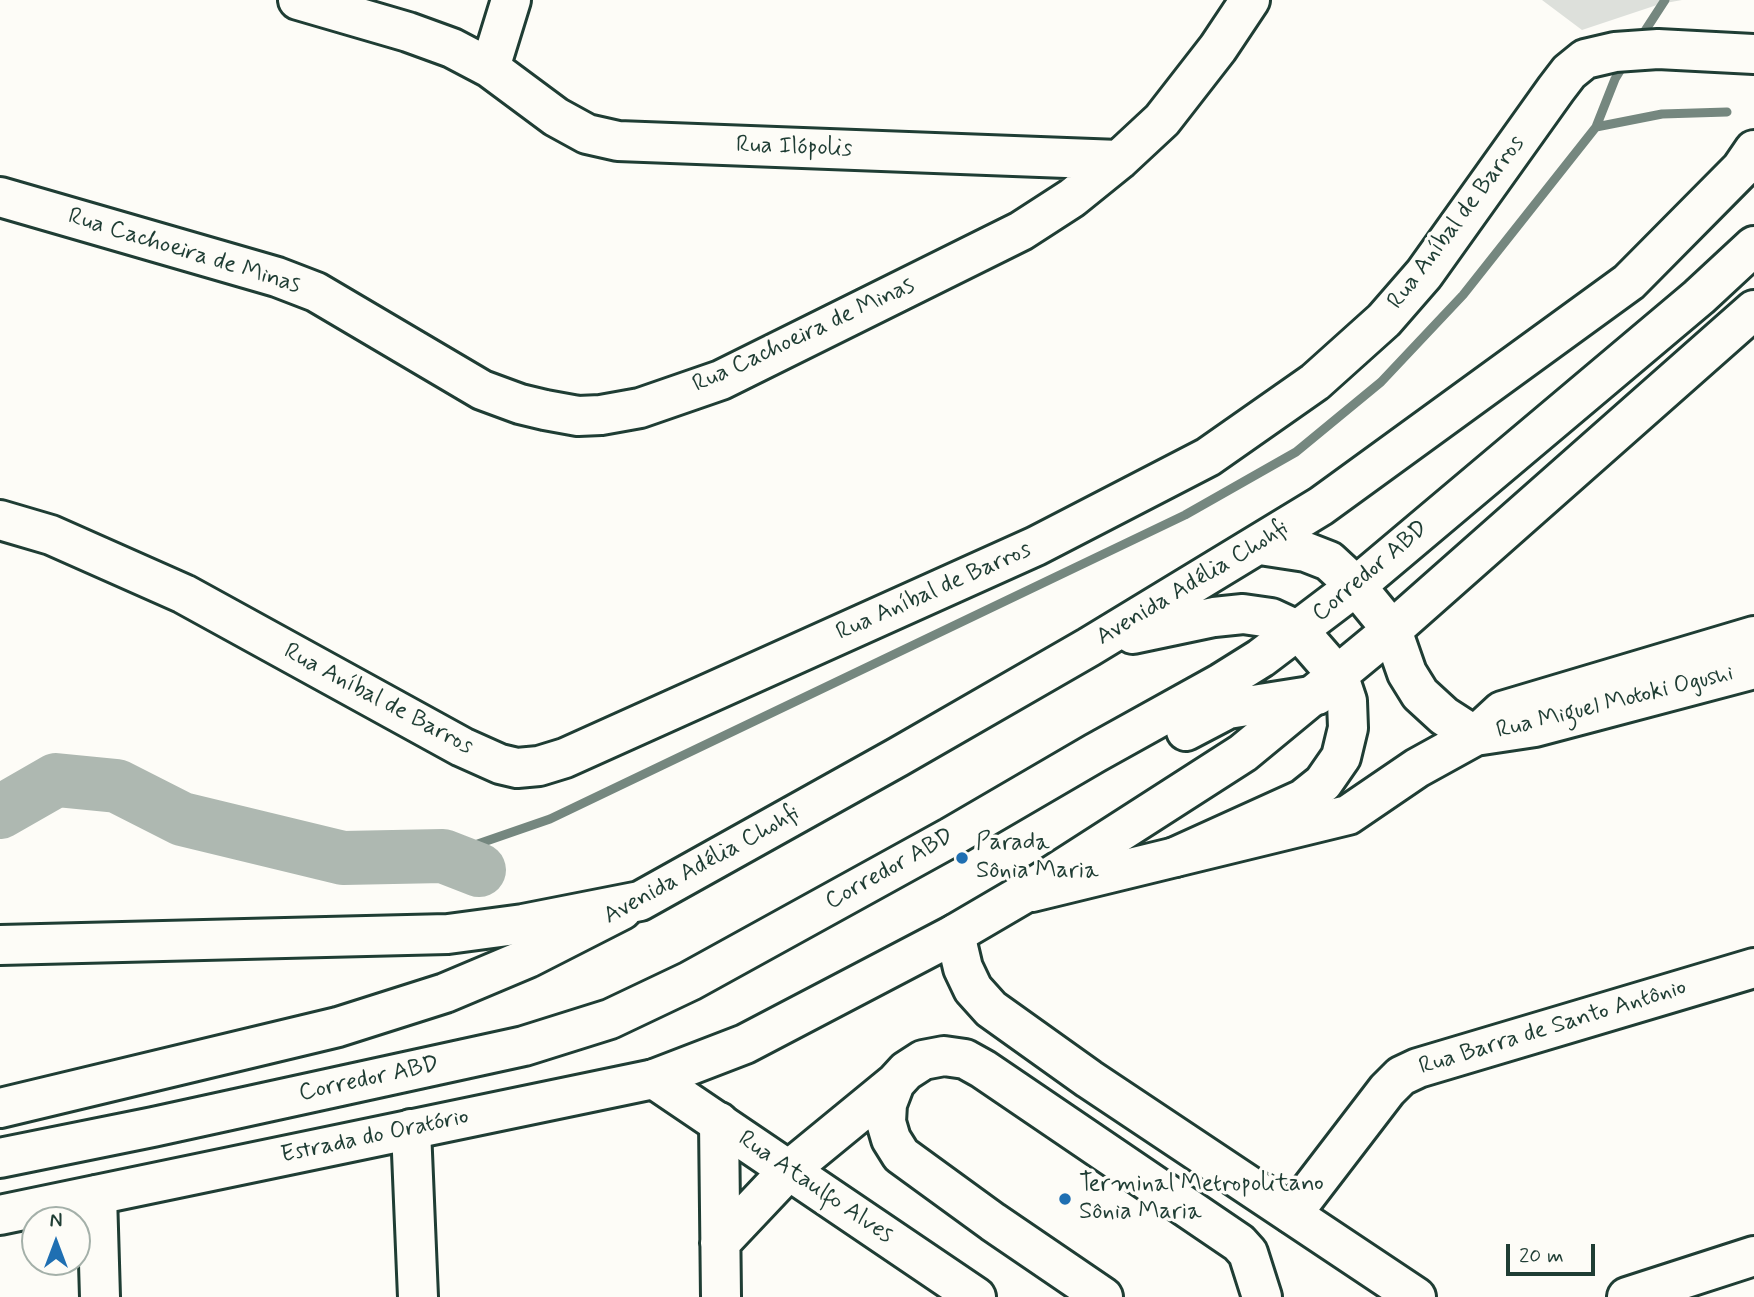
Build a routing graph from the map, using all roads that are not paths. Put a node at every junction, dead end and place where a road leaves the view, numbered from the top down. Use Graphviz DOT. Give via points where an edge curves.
graph roads {
  1 [pos="298,0"];
  2 [pos="512,0"];
  3 [pos="1250,0"];
  4 [pos="1754,54"];
  5 [pos="490,68"];
  6 [pos="1754,150"];
  7 [pos="1119,160"];
  8 [pos="0,197"];
  9 [pos="1754,246"];
  10 [pos="1754,310"];
  11 [pos="0,520"];
  12 [pos="1260,545"];
  13 [pos="1356,586"];
  14 [pos="1392,630"];
  15 [pos="1299,631"];
  16 [pos="1754,636"];
  17 [pos="1089,647"];
  18 [pos="1754,668"];
  19 [pos="1328,686"];
  20 [pos="1475,736"];
  21 [pos="1095,753"];
  22 [pos="1175,858"];
  23 [pos="1025,893"];
  24 [pos="640,901"];
  25 [pos="955,934"];
  26 [pos="0,944"];
  27 [pos="1754,968"];
  28 [pos="654,1079"];
  29 [pos="895,1083"];
  30 [pos="0,1108"];
  31 [pos="719,1122"];
  32 [pos="153,1127"];
  33 [pos="411,1129"];
  34 [pos="0,1140"];
  35 [pos="0,1158"];
  36 [pos="789,1170"];
  37 [pos="97,1195"];
  38 [pos="1292,1214"];
  39 [pos="0,1215"];
  40 [pos="720,1243"];
  41 [pos="1754,1256"];
  42 [pos="100,1297"];
  43 [pos="418,1297"];
  44 [pos="721,1297"];
  45 [pos="976,1297"];
  46 [pos="1103,1297"];
  47 [pos="1262,1297"];
  48 [pos="1416,1297"];
  49 [pos="1627,1297"];
  1 -- 5 [label="main road, Rua Ilópolis" via="408,32"];
  2 -- 5 [label="main road"];
  3 -- 7 [label="main road, Rua Cachoeira de Minas" via="1163,120"];
  4 -- 11 [label="main road, Rua Aníbal de Barros" via="1658,49 1586,59 1569,72 1423,274 1384,320 1315,382 1208,457 1036,546 539,766 500,764 462,747 184,594 51,535"];
  5 -- 7 [label="main road, Rua Ilópolis" via="555,117 587,134 618,141"];
  6 -- 12 [label="main road, Avenida Adélia Chohfi" via="1741,169 1629,282 1321,506"];
  7 -- 8 [label="main road, Rua Cachoeira de Minas" via="1021,231 721,380 640,408 579,416 520,404 482,390 316,292 277,277"];
  9 -- 13 [label="main road, Corredor ABD"];
  10 -- 14 [label="main road"];
  12 -- 13 [label="main road, Rua Miguel Motoki Ogushi" via="1318,556"];
  12 -- 17 [label="main road, Avenida Adélia Chohfi"];
  13 -- 14 [label="main road, Rua Miguel Motoki Ogushi"];
  13 -- 15 [label="main road, Corredor ABD"];
  14 -- 19 [label="main road"];
  14 -- 20 [label="main road, Rua Miguel Motoki Ogushi" via="1420,694"];
  15 -- 17 [label="main road" via="1271,618 1243,614 1172,624"];
  15 -- 19 [label="main road"];
  15 -- 21 [label="main road, Corredor ABD" via="1221,683"];
  16 -- 20 [label="main road, Rua Miguel Motoki Ogushi" via="1502,710"];
  17 -- 24 [label="main road, Avenida Adélia Chohfi"];
  18 -- 20 [label="main road, Rua Miguel Motoki Ogushi" via="1535,727"];
  19 -- 21 [label="main road" via="1228,709 1139,754"];
  19 -- 22 [label="main road" via="1347,701 1348,729 1341,757 1324,783 1303,799"];
  19 -- 23 [label="main road" via="1243,753"];
  20 -- 22 [label="main road, Rua Miguel Motoki Ogushi" via="1348,815"];
  21 -- 32 [label="main road, Corredor ABD" via="702,974 610,1019 524,1046"];
  22 -- 23 [label="main road, Rua Miguel Motoki Ogushi"];
  23 -- 25 [label="main road"];
  24 -- 26 [label="main road" via="448,934"];
  24 -- 30 [label="main road, Avenida Adélia Chohfi" via="528,958 444,993 338,1027"];
  25 -- 28 [label="main road, Estrada do Oratório" via="745,1044"];
  25 -- 38 [label="main road" via="972,989 991,1009"];
  27 -- 38 [label="main road, Rua Barra de Santo Antônio" via="1402,1076"];
  28 -- 31 [label="main road, Rua Ataulfo Alves"];
  28 -- 33 [label="main road, Estrada do Oratório"];
  29 -- 36 [label="main road"];
  29 -- 46 [label="main road" via="886,1122 901,1155"];
  29 -- 47 [label="main road" via="923,1060 944,1056 965,1059 983,1069 1239,1243 1248,1253"];
  31 -- 36 [label="main road, Rua Ataulfo Alves"];
  31 -- 40 [label="main road"];
  32 -- 34 [label="main road" via="89,1120"];
  32 -- 35 [label="main road, Corredor ABD"];
  33 -- 37 [label="main road, Estrada do Oratório"];
  33 -- 43 [label="main road"];
  36 -- 40 [label="main road"];
  36 -- 45 [label="main road, Rua Ataulfo Alves"];
  37 -- 39 [label="main road, Estrada do Oratório"];
  37 -- 42 [label="main road"];
  38 -- 48 [label="main road"];
  40 -- 44 [label="main road"];
  41 -- 49 [label="main road"];
}
